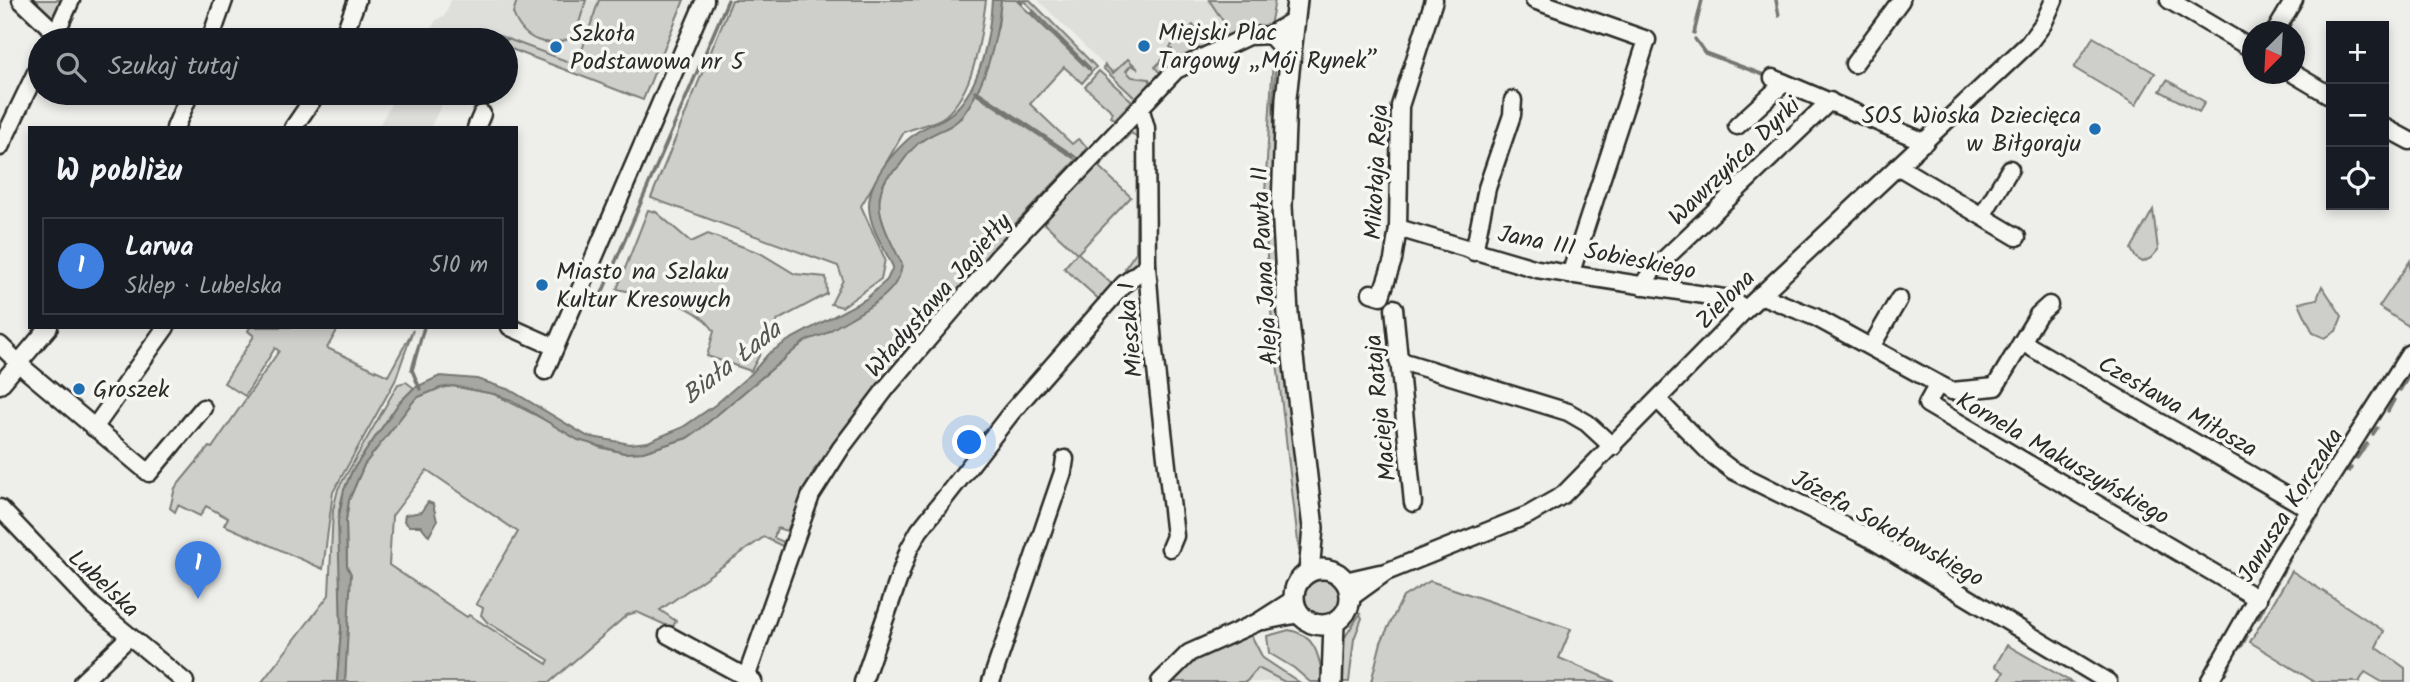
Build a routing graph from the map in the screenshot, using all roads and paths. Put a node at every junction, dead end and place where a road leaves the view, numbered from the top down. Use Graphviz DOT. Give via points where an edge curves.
graph roads {
  1 [pos="21,0"];
  2 [pos="71,0"];
  3 [pos="224,0"];
  4 [pos="358,0"];
  5 [pos="705,0"];
  6 [pos="1297,0"];
  7 [pos="1434,0"];
  8 [pos="1534,0"];
  9 [pos="1901,0"];
  10 [pos="2054,0"];
  11 [pos="2169,0"];
  12 [pos="2294,0"];
  13 [pos="2282,21"];
  14 [pos="1294,22"];
  15 [pos="47,28"];
  16 [pos="58,28"];
  17 [pos="214,28"];
  18 [pos="347,28"];
  19 [pos="1272,35"];
  20 [pos="2242,43"];
  21 [pos="1289,61"];
  22 [pos="1854,64"];
  23 [pos="2305,81"];
  24 [pos="28,89"];
  25 [pos="2326,93"];
  26 [pos="1513,100"];
  27 [pos="1830,101"];
  28 [pos="185,105"];
  29 [pos="309,105"];
  30 [pos="1140,107"];
  31 [pos="176,126"];
  32 [pos="294,126"];
  33 [pos="1737,126"];
  34 [pos="2389,129"];
  35 [pos="2407,135"];
  36 [pos="1925,142"];
  37 [pos="0,147"];
  38 [pos="1899,167"];
  39 [pos="2010,169"];
  40 [pos="1982,216"];
  41 [pos="1398,228"];
  42 [pos="2017,237"];
  43 [pos="1474,252"];
  44 [pos="1147,266"];
  45 [pos="1570,275"];
  46 [pos="1643,286"];
  47 [pos="1371,293"];
  48 [pos="1760,295"];
  49 [pos="1899,299"];
  50 [pos="2049,305"];
  51 [pos="1394,308"];
  52 [pos="1746,309"];
  53 [pos="47,329"];
  54 [pos="165,329"];
  55 [pos="514,329"];
  56 [pos="2022,342"];
  57 [pos="0,345"];
  58 [pos="555,347"];
  59 [pos="1871,347"];
  60 [pos="2410,353"];
  61 [pos="1398,360"];
  62 [pos="19,362"];
  63 [pos="545,371"];
  64 [pos="1938,384"];
  65 [pos="0,385"];
  66 [pos="1658,400"];
  67 [pos="203,408"];
  68 [pos="94,428"];
  69 [pos="1613,447"];
  70 [pos="1065,459"];
  71 [pos="1413,503"];
  72 [pos="0,508"];
  73 [pos="2311,510"];
  74 [pos="1170,548"];
  75 [pos="1317,571"];
  76 [pos="1348,589"];
  77 [pos="2258,600"];
  78 [pos="1310,615"];
  79 [pos="668,635"];
  80 [pos="128,638"];
  81 [pos="1332,676"];
  82 [pos="751,680"];
  83 [pos="82,682"];
  84 [pos="185,682"];
  85 [pos="863,682"];
  86 [pos="991,682"];
  87 [pos="1160,682"];
  88 [pos="2108,682"];
  89 [pos="2209,682"];
  1 -- 15 [label="street"];
  2 -- 16 [label="street"];
  3 -- 17 [label="street"];
  4 -- 18 [label="street"];
  5 -- 58 [label="street"];
  6 -- 14 [label="main road, Aleja Jana Pawła II"];
  7 -- 41 [label="street, Mikołaja Reja" via="1398,116"];
  8 -- 45 [label="street" via="1647,40"];
  9 -- 22 [label="street"];
  10 -- 36 [label="street, Zielona" via="2033,40"];
  11 -- 20 [label="street"];
  12 -- 13 [label="street"];
  14 -- 19 [label="main road"];
  14 -- 21 [label="main road, Aleja Jana Pawła II"];
  19 -- 21 [label="main road"];
  19 -- 30 [label="street, Władysława Jagiełły" via="1248,36 1186,63"];
  21 -- 75 [label="main road, Aleja Jana Pawła II" via="1282,159 1283,241"];
  23 -- 25 [label="street"];
  24 -- 37 [label="street"];
  26 -- 43 [label="street"];
  27 -- 33 [label="street" via="1779,80"];
  27 -- 36 [label="street"];
  27 -- 46 [label="street, Wawrzyńca Dyrki" via="1652,271"];
  28 -- 31 [label="street"];
  29 -- 32 [label="street"];
  30 -- 44 [label="street, Mieszka I" via="1146,128"];
  30 -- 82 [label="street, Władysława Jagiełły" via="947,314 841,448 805,508"];
  34 -- 35 [label="street"];
  36 -- 38 [label="street, Zielona"];
  38 -- 40 [label="street"];
  38 -- 48 [label="street, Zielona"];
  39 -- 40 [label="street"];
  40 -- 42 [label="street"];
  41 -- 43 [label="street, Jana III Sobieskiego"];
  41 -- 47 [label="street, Mikołaja Reja" via="1381,296"];
  43 -- 45 [label="street, Jana III Sobieskiego"];
  44 -- 74 [label="street, Mieszka I" via="1175,537"];
  44 -- 85 [label="street" via="1124,284 1011,413 919,531"];
  45 -- 46 [label="street, Jana III Sobieskiego"];
  46 -- 52 [label="street, Jana III Sobieskiego" via="1730,299"];
  48 -- 52 [label="street, Zielona"];
  48 -- 59 [label="street, Kornela Makuszyńskiego"];
  49 -- 59 [label="street"];
  50 -- 56 [label="street"];
  51 -- 61 [label="street, Macieja Rataja"];
  52 -- 66 [label="street, Zielona"];
  53 -- 62 [label="street"];
  54 -- 68 [label="street"];
  55 -- 58 [label="street"];
  56 -- 64 [label="street" via="1995,387 1952,391"];
  56 -- 73 [label="street, Czesława Miłosza"];
  57 -- 62 [label="street"];
  58 -- 63 [label="street"];
  59 -- 64 [label="street, Kornela Makuszyńskiego"];
  60 -- 73 [label="street, Janusza Korczaka"];
  61 -- 69 [label="street" via="1568,412"];
  61 -- 71 [label="street, Macieja Rataja"];
  62 -- 65 [label="street"];
  62 -- 68 [label="street"];
  64 -- 77 [label="street, Kornela Makuszyńskiego" via="1927,404"];
  66 -- 69 [label="street, Zielona"];
  66 -- 88 [label="street, Józefa Sokołowskiego" via="1732,470 1869,538"];
  67 -- 68 [label="street" via="149,473"];
  69 -- 76 [label="street, Zielona" via="1575,485 1545,506"];
  70 -- 86 [label="street"];
  72 -- 80 [label="street, Lubelska" via="53,568"];
  73 -- 77 [label="street, Janusza Korczaka"];
  75 -- 76 [label="main road"];
  75 -- 78 [label="main road" via="1297,583"];
  76 -- 78 [label="main road" via="1346,613"];
  77 -- 89 [label="street, Janusza Korczaka"];
  78 -- 81 [label="main road"];
  78 -- 87 [label="street" via="1258,622 1189,653"];
  79 -- 82 [label="street"];
  80 -- 83 [label="street"];
  80 -- 84 [label="street, Lubelska"];
}
